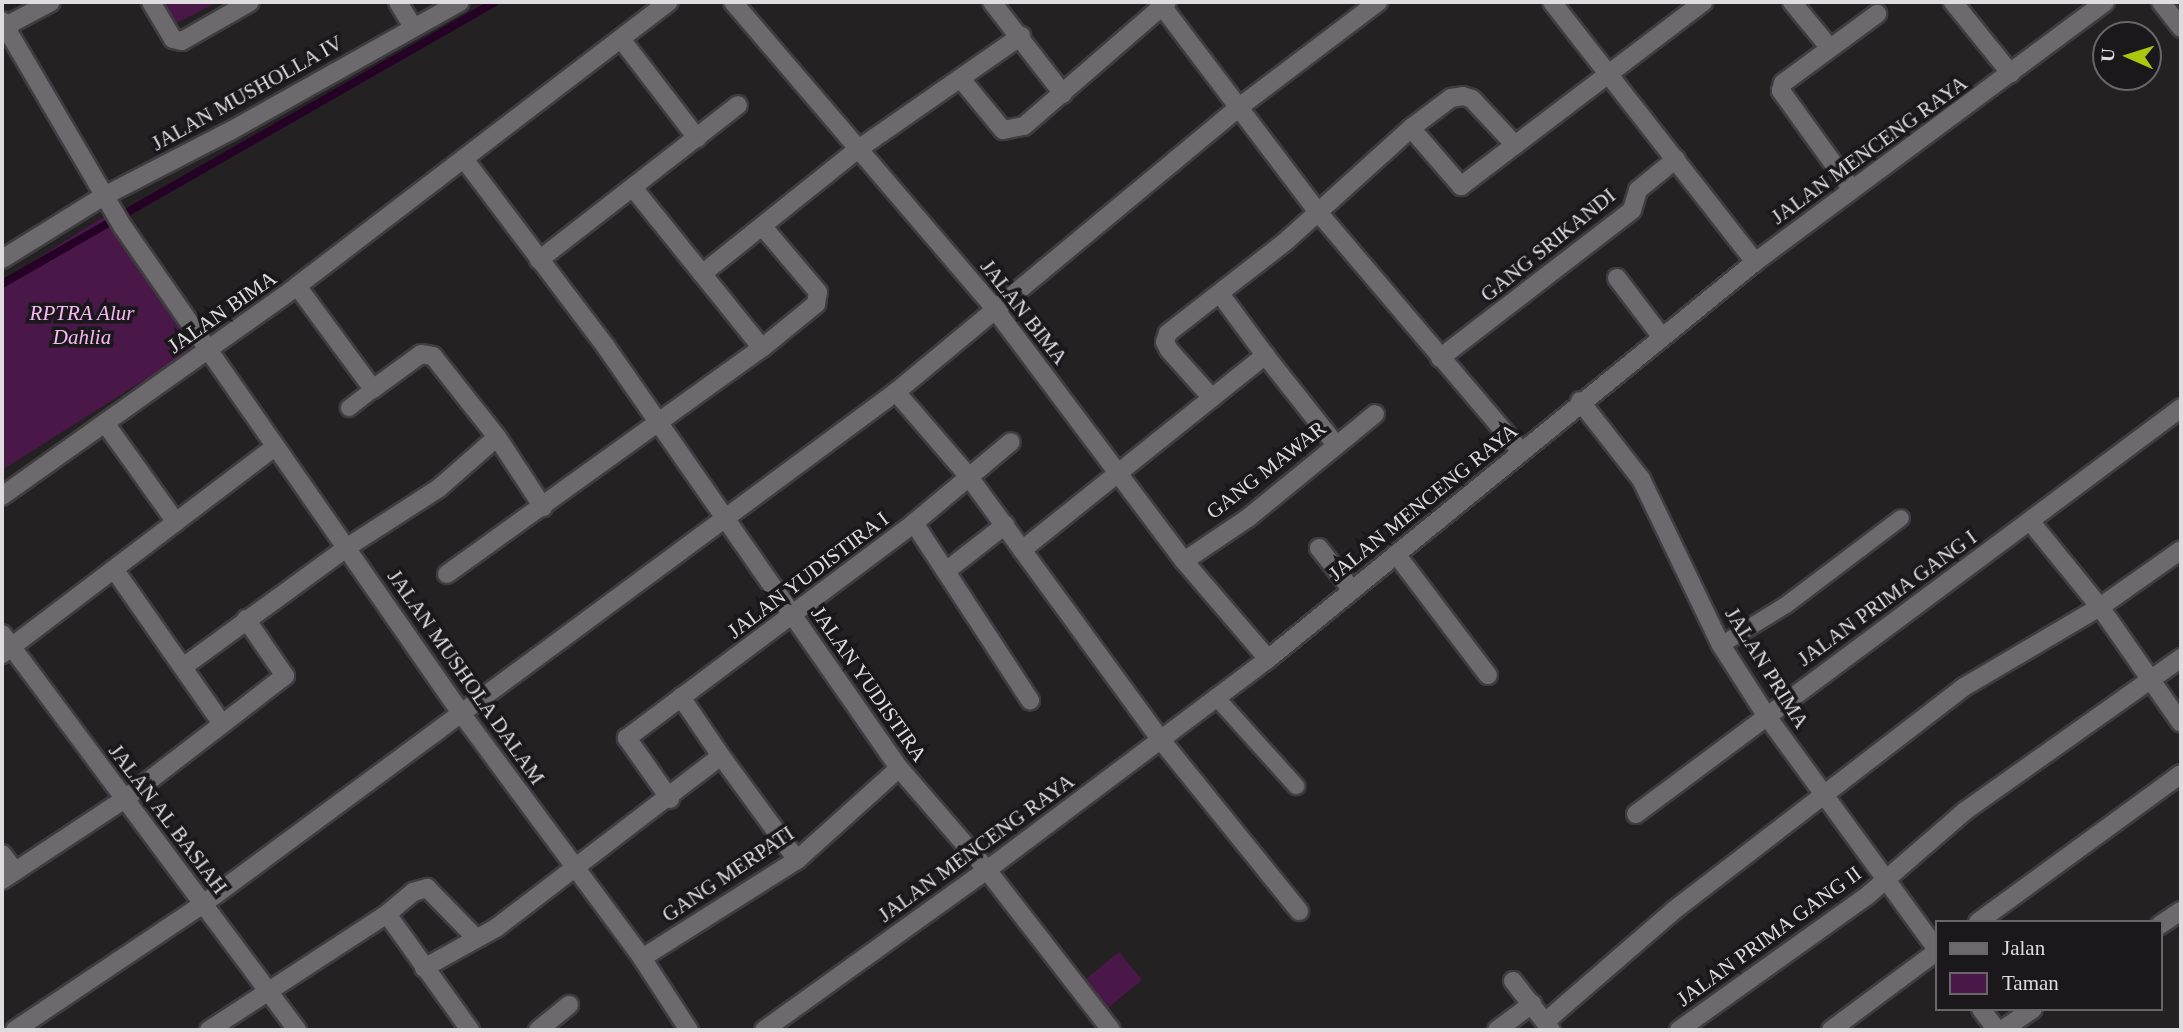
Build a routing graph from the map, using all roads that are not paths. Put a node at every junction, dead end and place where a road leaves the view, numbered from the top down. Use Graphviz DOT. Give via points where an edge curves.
graph roads {
  1 [pos="51,2"];
  2 [pos="152,2"];
  3 [pos="250,2"];
  4 [pos="398,2"];
  5 [pos="460,2"];
  6 [pos="669,2"];
  7 [pos="733,2"];
  8 [pos="992,2"];
  9 [pos="1378,2"];
  10 [pos="1552,2"];
  11 [pos="1702,2"];
  12 [pos="1792,2"];
  13 [pos="1952,2"];
  14 [pos="2105,2"];
  15 [pos="2161,2"];
  16 [pos="1163,3"];
  17 [pos="1877,13"];
  18 [pos="3,25"];
  19 [pos="413,27"];
  20 [pos="2181,28"];
  21 [pos="1021,36"];
  22 [pos="621,39"];
  23 [pos="1829,47"];
  24 [pos="1609,75"];
  25 [pos="2011,75"];
  26 [pos="961,79"];
  27 [pos="1063,94"];
  28 [pos="738,105"];
  29 [pos="1238,108"];
  30 [pos="1410,128"];
  31 [pos="697,138"];
  32 [pos="1515,145"];
  33 [pos="857,150"];
  34 [pos="464,159"];
  35 [pos="1676,159"];
  36 [pos="1851,188"];
  37 [pos="634,189"];
  38 [pos="107,203"];
  39 [pos="1318,212"];
  40 [pos="764,228"];
  41 [pos="2,259"];
  42 [pos="540,260"];
  43 [pos="1755,262"];
  44 [pos="702,274"];
  45 [pos="1617,278"];
  46 [pos="298,286"];
  47 [pos="1221,295"];
  48 [pos="994,308"];
  49 [pos="1661,336"];
  50 [pos="762,348"];
  51 [pos="207,350"];
  52 [pos="1265,355"];
  53 [pos="1440,358"];
  54 [pos="373,389"];
  55 [pos="896,392"];
  56 [pos="1212,398"];
  57 [pos="1580,401"];
  58 [pos="349,408"];
  59 [pos="2181,408"];
  60 [pos="1376,414"];
  61 [pos="105,423"];
  62 [pos="660,423"];
  63 [pos="497,437"];
  64 [pos="1011,442"];
  65 [pos="1336,445"];
  66 [pos="275,447"];
  67 [pos="1521,451"];
  68 [pos="1118,472"];
  69 [pos="969,477"];
  70 [pos="2,496"];
  71 [pos="543,507"];
  72 [pos="726,516"];
  73 [pos="1901,518"];
  74 [pos="2031,521"];
  75 [pos="176,522"];
  76 [pos="914,523"];
  77 [pos="1005,525"];
  78 [pos="346,548"];
  79 [pos="1319,548"];
  80 [pos="1022,550"];
  81 [pos="2181,550"];
  82 [pos="1396,554"];
  83 [pos="1184,561"];
  84 [pos="114,569"];
  85 [pos="946,571"];
  86 [pos="447,574"];
  87 [pos="1352,590"];
  88 [pos="2100,607"];
  89 [pos="793,615"];
  90 [pos="246,620"];
  91 [pos="5,645"];
  92 [pos="1721,645"];
  93 [pos="2181,658"];
  94 [pos="1268,659"];
  95 [pos="183,667"];
  96 [pos="1488,675"];
  97 [pos="2153,680"];
  98 [pos="681,697"];
  99 [pos="1216,697"];
  100 [pos="1030,700"];
  101 [pos="461,713"];
  102 [pos="1766,715"];
  103 [pos="2181,723"];
  104 [pos="222,724"];
  105 [pos="1161,740"];
  106 [pos="721,756"];
  107 [pos="899,768"];
  108 [pos="2181,774"];
  109 [pos="1296,786"];
  110 [pos="1822,792"];
  111 [pos="124,799"];
  112 [pos="670,799"];
  113 [pos="1636,814"];
  114 [pos="2,854"];
  115 [pos="797,860"];
  116 [pos="576,868"];
  117 [pos="987,870"];
  118 [pos="8,876"];
  119 [pos="1885,878"];
  120 [pos="203,904"];
  121 [pos="1299,911"];
  122 [pos="2181,911"];
  123 [pos="387,914"];
  124 [pos="1982,920"];
  125 [pos="2162,924"];
  126 [pos="475,937"];
  127 [pos="1934,947"];
  128 [pos="1934,952"];
  129 [pos="642,958"];
  130 [pos="424,968"];
  131 [pos="1513,981"];
  132 [pos="267,990"];
  133 [pos="1532,1004"];
  134 [pos="569,1005"];
  135 [pos="1983,1011"];
  136 [pos="2030,1011"];
  137 [pos="1548,1026"];
  138 [pos="543,1028"];
  139 [pos="1105,1028"];
  140 [pos="15,1030"];
  141 [pos="209,1030"];
  142 [pos="297,1030"];
  143 [pos="470,1030"];
  144 [pos="689,1030"];
  145 [pos="764,1030"];
  146 [pos="1497,1030"];
  147 [pos="1679,1030"];
  148 [pos="1831,1030"];
  149 [pos="1999,1030"];
  1 -- 18 [label="street"];
  2 -- 3 [label="street" via="173,39 183,41"];
  4 -- 19 [label="street"];
  5 -- 19 [label="street, JALAN MUSHOLLA IV"];
  6 -- 22 [label="street, JALAN BIMA"];
  7 -- 33 [label="street, JALAN BIMA"];
  8 -- 21 [label="street"];
  9 -- 29 [label="street"];
  10 -- 24 [label="street"];
  11 -- 24 [label="street"];
  12 -- 23 [label="street"];
  13 -- 25 [label="street"];
  14 -- 25 [label="street, JALAN MENCENG RAYA"];
  15 -- 20 [label="street"];
  16 -- 27 [label="street"];
  16 -- 29 [label="street"];
  17 -- 23 [label="street"];
  18 -- 38 [label="street, JALAN MUSHOLA DALAM"];
  19 -- 38 [label="street, JALAN MUSHOLLA IV"];
  21 -- 26 [label="street"];
  21 -- 27 [label="street"];
  22 -- 31 [label="street"];
  22 -- 34 [label="street, JALAN BIMA"];
  23 -- 36 [label="street" via="1783,83 1781,91"];
  24 -- 32 [label="street"];
  24 -- 35 [label="street"];
  25 -- 36 [label="street, JALAN MENCENG RAYA"];
  26 -- 27 [label="street" via="1003,130 1024,126"];
  26 -- 33 [label="street"];
  28 -- 31 [label="street"];
  29 -- 39 [label="street"];
  29 -- 48 [label="street"];
  30 -- 32 [label="street" via="1451,98 1463,96 1472,99"];
  30 -- 32 [label="street" via="1461,186"];
  30 -- 39 [label="street"];
  31 -- 37 [label="street"];
  33 -- 40 [label="street"];
  33 -- 48 [label="street, JALAN BIMA"];
  34 -- 42 [label="street"];
  34 -- 46 [label="street, JALAN BIMA"];
  35 -- 43 [label="street"];
  35 -- 53 [label="street, GANG SRIKANDI" via="1638,190 1632,211"];
  36 -- 43 [label="street, JALAN MENCENG RAYA"];
  37 -- 42 [label="street"];
  37 -- 44 [label="street"];
  38 -- 41 [label="street, JALAN MUSHOLLA IV"];
  38 -- 51 [label="street, JALAN MUSHOLA DALAM"];
  39 -- 47 [label="street"];
  39 -- 53 [label="street"];
  40 -- 44 [label="street"];
  40 -- 50 [label="street" via="819,299"];
  42 -- 62 [label="street"];
  43 -- 49 [label="street, JALAN MENCENG RAYA"];
  44 -- 50 [label="street"];
  45 -- 49 [label="street"];
  46 -- 51 [label="street, JALAN BIMA"];
  46 -- 54 [label="street"];
  47 -- 52 [label="street"];
  47 -- 56 [label="street" via="1168,333 1165,342"];
  48 -- 55 [label="street"];
  48 -- 68 [label="street, JALAN BIMA"];
  49 -- 57 [label="street, JALAN MENCENG RAYA"];
  50 -- 62 [label="street"];
  51 -- 61 [label="street, JALAN BIMA"];
  51 -- 66 [label="street, JALAN MUSHOLA DALAM"];
  52 -- 56 [label="street"];
  52 -- 65 [label="street"];
  53 -- 67 [label="street"];
  54 -- 58 [label="lane"];
  54 -- 63 [label="street" via="421,355 430,354"];
  55 -- 69 [label="street"];
  55 -- 72 [label="street"];
  56 -- 68 [label="street"];
  57 -- 67 [label="street, JALAN MENCENG RAYA"];
  57 -- 92 [label="street, JALAN PRIMA" via="1640,479"];
  59 -- 74 [label="street, JALAN PRIMA GANG I"];
  60 -- 65 [label="street, GANG MAWAR"];
  61 -- 70 [label="street, JALAN BIMA"];
  61 -- 75 [label="street"];
  62 -- 71 [label="street"];
  62 -- 72 [label="street"];
  63 -- 71 [label="street"];
  63 -- 78 [label="street" via="439,488"];
  64 -- 69 [label="street, JALAN YUDISTIRA I"];
  65 -- 83 [label="street, GANG MAWAR" via="1248,517"];
  66 -- 75 [label="street"];
  66 -- 78 [label="street, JALAN MUSHOLA DALAM"];
  67 -- 82 [label="street, JALAN MENCENG RAYA"];
  68 -- 80 [label="street"];
  68 -- 83 [label="street, JALAN BIMA"];
  69 -- 76 [label="street, JALAN YUDISTIRA I"];
  69 -- 77 [label="street"];
  71 -- 86 [label="street"];
  72 -- 89 [label="street, JALAN YUDISTIRA"];
  72 -- 101 [label="street"];
  73 -- 92 [label="lane" via="1786,605"];
  74 -- 88 [label="street"];
  74 -- 102 [label="street, JALAN PRIMA GANG I"];
  75 -- 84 [label="street"];
  76 -- 85 [label="street"];
  76 -- 89 [label="street, JALAN YUDISTIRA I"];
  77 -- 80 [label="street"];
  77 -- 85 [label="street"];
  78 -- 90 [label="street"];
  78 -- 101 [label="street, JALAN MUSHOLA DALAM"];
  79 -- 87 [label="street"];
  80 -- 105 [label="street"];
  81 -- 88 [label="street"];
  82 -- 87 [label="street, JALAN MENCENG RAYA"];
  82 -- 96 [label="street"];
  83 -- 94 [label="street, JALAN BIMA"];
  84 -- 91 [label="street"];
  84 -- 95 [label="street"];
  85 -- 100 [label="street"];
  87 -- 94 [label="street, JALAN MENCENG RAYA"];
  88 -- 97 [label="street"];
  88 -- 110 [label="street" via="1964,687"];
  89 -- 98 [label="street, JALAN YUDISTIRA I"];
  89 -- 107 [label="street, JALAN YUDISTIRA"];
  90 -- 95 [label="street"];
  90 -- 104 [label="street" via="285,676"];
  91 -- 111 [label="street, JALAN AL BASIAH"];
  92 -- 102 [label="street, JALAN PRIMA"];
  93 -- 97 [label="street, JALAN PRIMA GANG II"];
  94 -- 99 [label="street, JALAN MENCENG RAYA"];
  95 -- 104 [label="street"];
  97 -- 103 [label="street"];
  97 -- 119 [label="street, JALAN PRIMA GANG II" via="1965,811"];
  98 -- 106 [label="street"];
  98 -- 112 [label="street, JALAN YUDISTIRA I" via="627,738"];
  99 -- 105 [label="street, JALAN MENCENG RAYA"];
  99 -- 109 [label="lane"];
  101 -- 116 [label="street, JALAN MUSHOLA DALAM"];
  101 -- 120 [label="street"];
  102 -- 110 [label="street, JALAN PRIMA"];
  102 -- 113 [label="street, JALAN PRIMA GANG I"];
  104 -- 111 [label="street"];
  105 -- 117 [label="street, JALAN MENCENG RAYA"];
  105 -- 121 [label="street"];
  106 -- 112 [label="street"];
  106 -- 115 [label="street"];
  107 -- 115 [label="street, GANG MERPATI"];
  107 -- 117 [label="street, JALAN YUDISTIRA"];
  108 -- 124 [label="street"];
  110 -- 119 [label="street, JALAN PRIMA"];
  110 -- 137 [label="street" via="1673,911"];
  111 -- 118 [label="street"];
  111 -- 120 [label="street, JALAN AL BASIAH"];
  112 -- 116 [label="street"];
  114 -- 118 [label="street"];
  115 -- 129 [label="street, GANG MERPATI"];
  116 -- 126 [label="street" via="496,928"];
  116 -- 129 [label="street, JALAN MUSHOLA DALAM"];
  117 -- 139 [label="street, JALAN YUDISTIRA"];
  117 -- 145 [label="street, JALAN MENCENG RAYA"];
  119 -- 127 [label="street, JALAN PRIMA"];
  119 -- 147 [label="street, JALAN PRIMA GANG II"];
  120 -- 132 [label="street, JALAN AL BASIAH"];
  120 -- 140 [label="street"];
  122 -- 125 [label="street"];
  123 -- 126 [label="street" via="413,892 431,889"];
  123 -- 130 [label="street"];
  123 -- 132 [label="street"];
  126 -- 130 [label="street"];
  128 -- 148 [label="street"];
  129 -- 144 [label="street, JALAN MUSHOLA DALAM"];
  130 -- 143 [label="street"];
  131 -- 133 [label="street"];
  132 -- 141 [label="street"];
  132 -- 142 [label="street, JALAN AL BASIAH"];
  133 -- 137 [label="street"];
  133 -- 146 [label="street"];
  134 -- 138 [label="street"];
  135 -- 149 [label="street"];
  136 -- 149 [label="street"];
}
